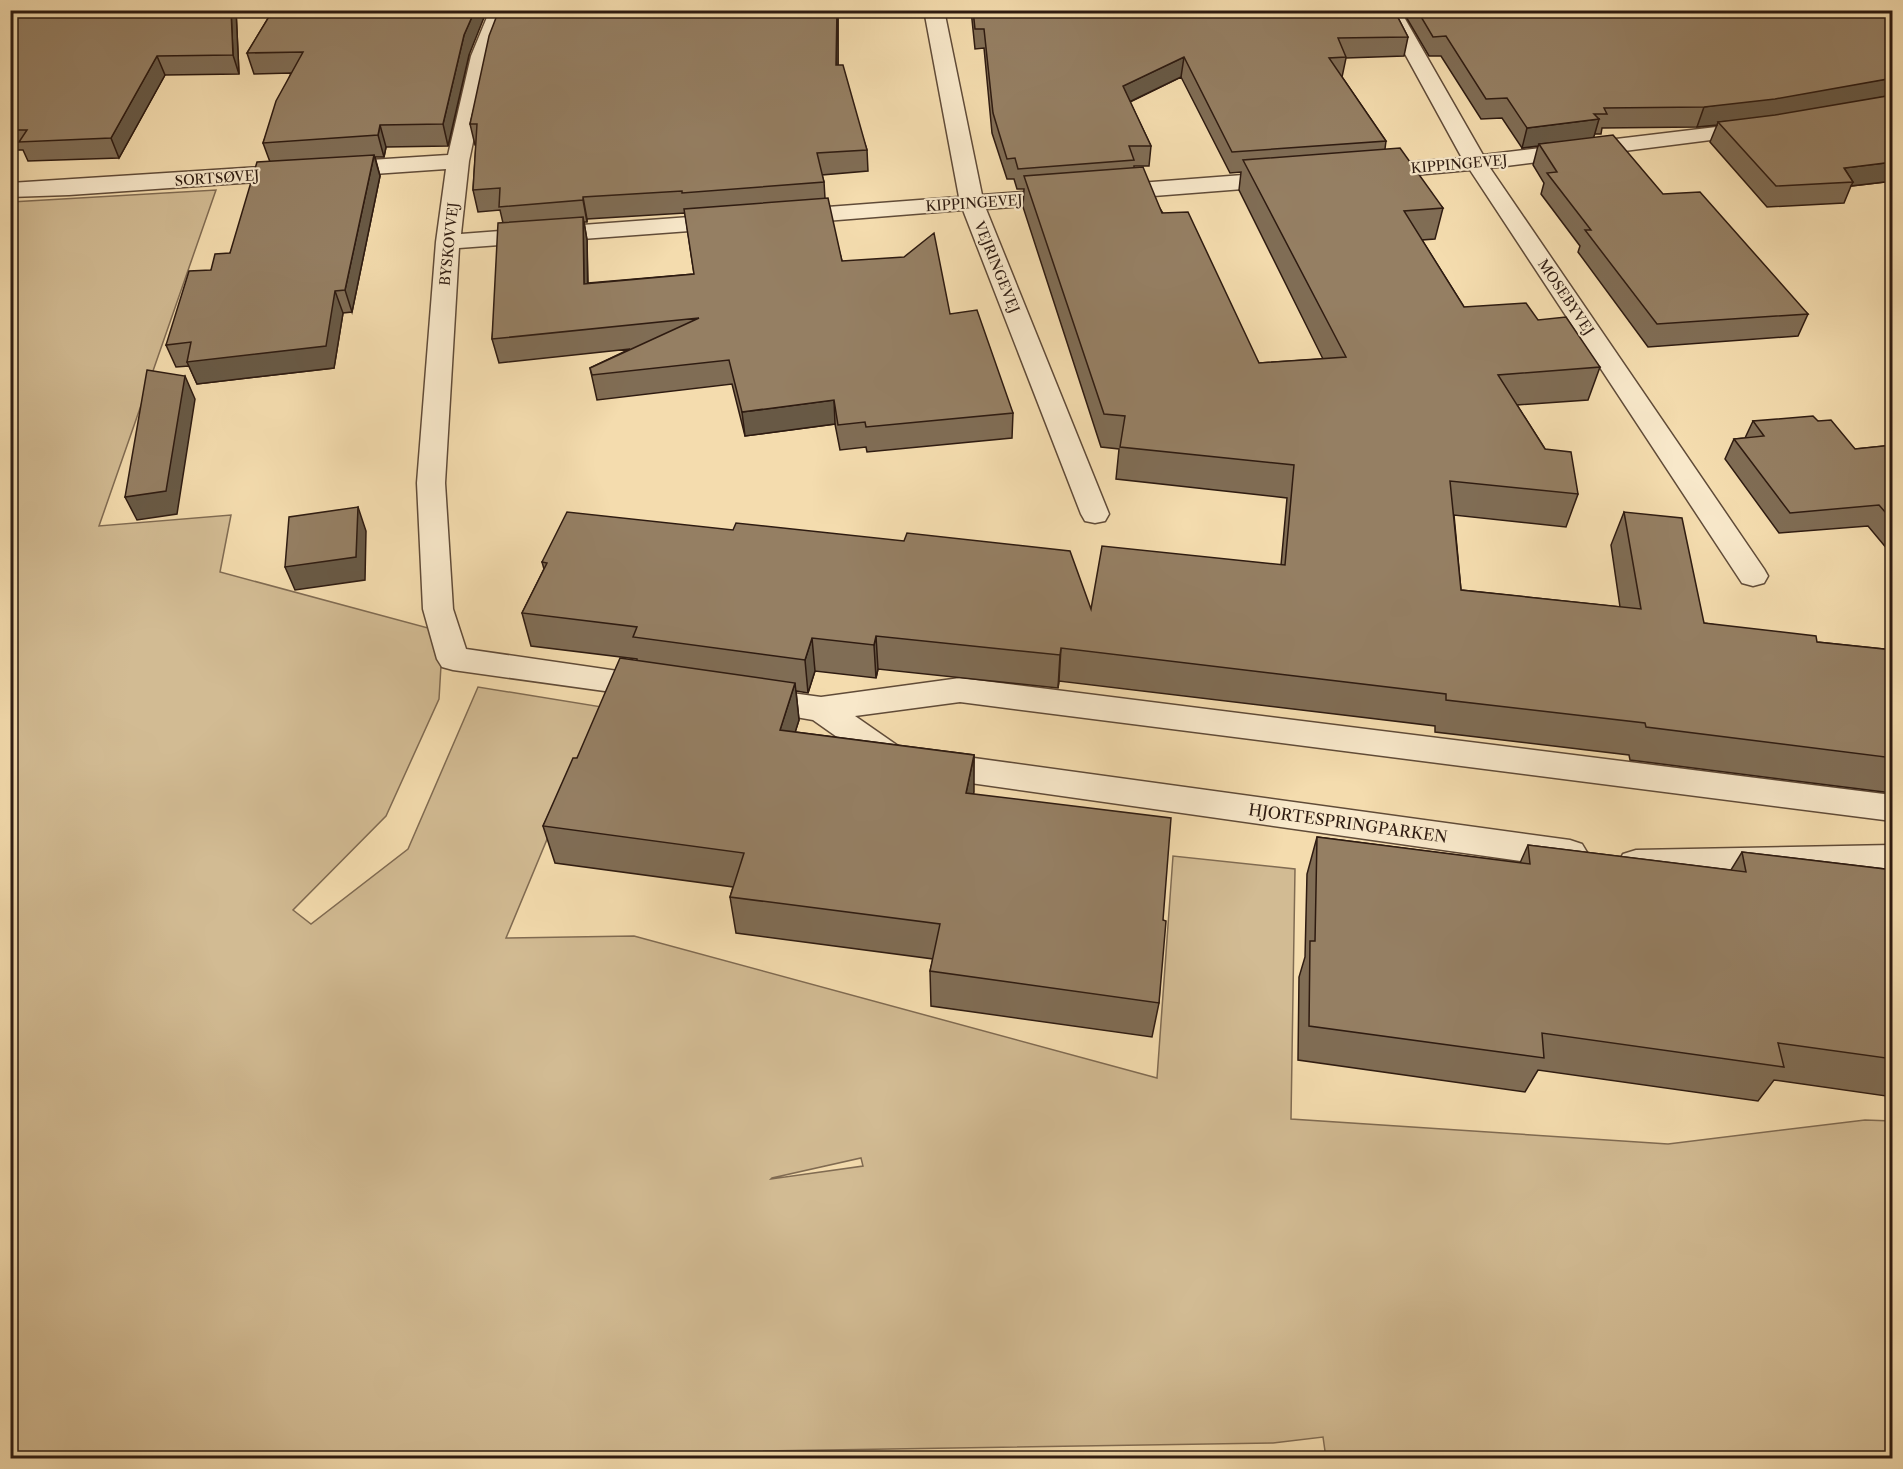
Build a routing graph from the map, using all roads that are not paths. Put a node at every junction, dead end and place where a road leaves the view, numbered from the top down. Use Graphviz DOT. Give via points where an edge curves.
graph roads {
  1 [pos="500,10"];
  2 [pos="934,10"];
  3 [pos="1390,10"];
  4 [pos="1778,125"];
  5 [pos="458,161"];
  6 [pos="1476,163"];
  7 [pos="1347,174"];
  8 [pos="1300,177"];
  9 [pos="10,190"];
  10 [pos="972,203"];
  11 [pos="769,218"];
  12 [pos="746,220"];
  13 [pos="448,242"];
  14 [pos="1095,514"];
  15 [pos="1753,576"];
  16 [pos="680,690"];
  17 [pos="727,696"];
  18 [pos="821,709"];
  19 [pos="1893,808"];
  20 [pos="1893,859"];
  1 -- 5 [label="street, BYSKOVVEJ" via="481,56"];
  2 -- 10 [label="street, VEJRINGEVEJ"];
  3 -- 6 [label="street, MOSEBYVEJ"];
  4 -- 6 [label="street, KIPPINGEVEJ"];
  5 -- 9 [label="street, SORTSØVEJ"];
  5 -- 13 [label="street, BYSKOVVEJ"];
  6 -- 7 [label="street, KIPPINGEVEJ"];
  6 -- 15 [label="street, MOSEBYVEJ"];
  8 -- 10 [label="street, KIPPINGEVEJ"];
  10 -- 11 [label="street, KIPPINGEVEJ"];
  10 -- 14 [label="street, VEJRINGEVEJ"];
  12 -- 13 [label="street"];
  13 -- 16 [label="street, BYSKOVVEJ" via="431,483 438,609 453,659"];
  17 -- 18 [label="street, HJORTESPRINGPARKEN"];
  18 -- 19 [label="street, HJORTESPRINGPARKEN" via="960,690"];
  18 -- 20 [label="street, HJORTESPRINGPARKEN" via="893,759 1601,859 1642,864"];
}
